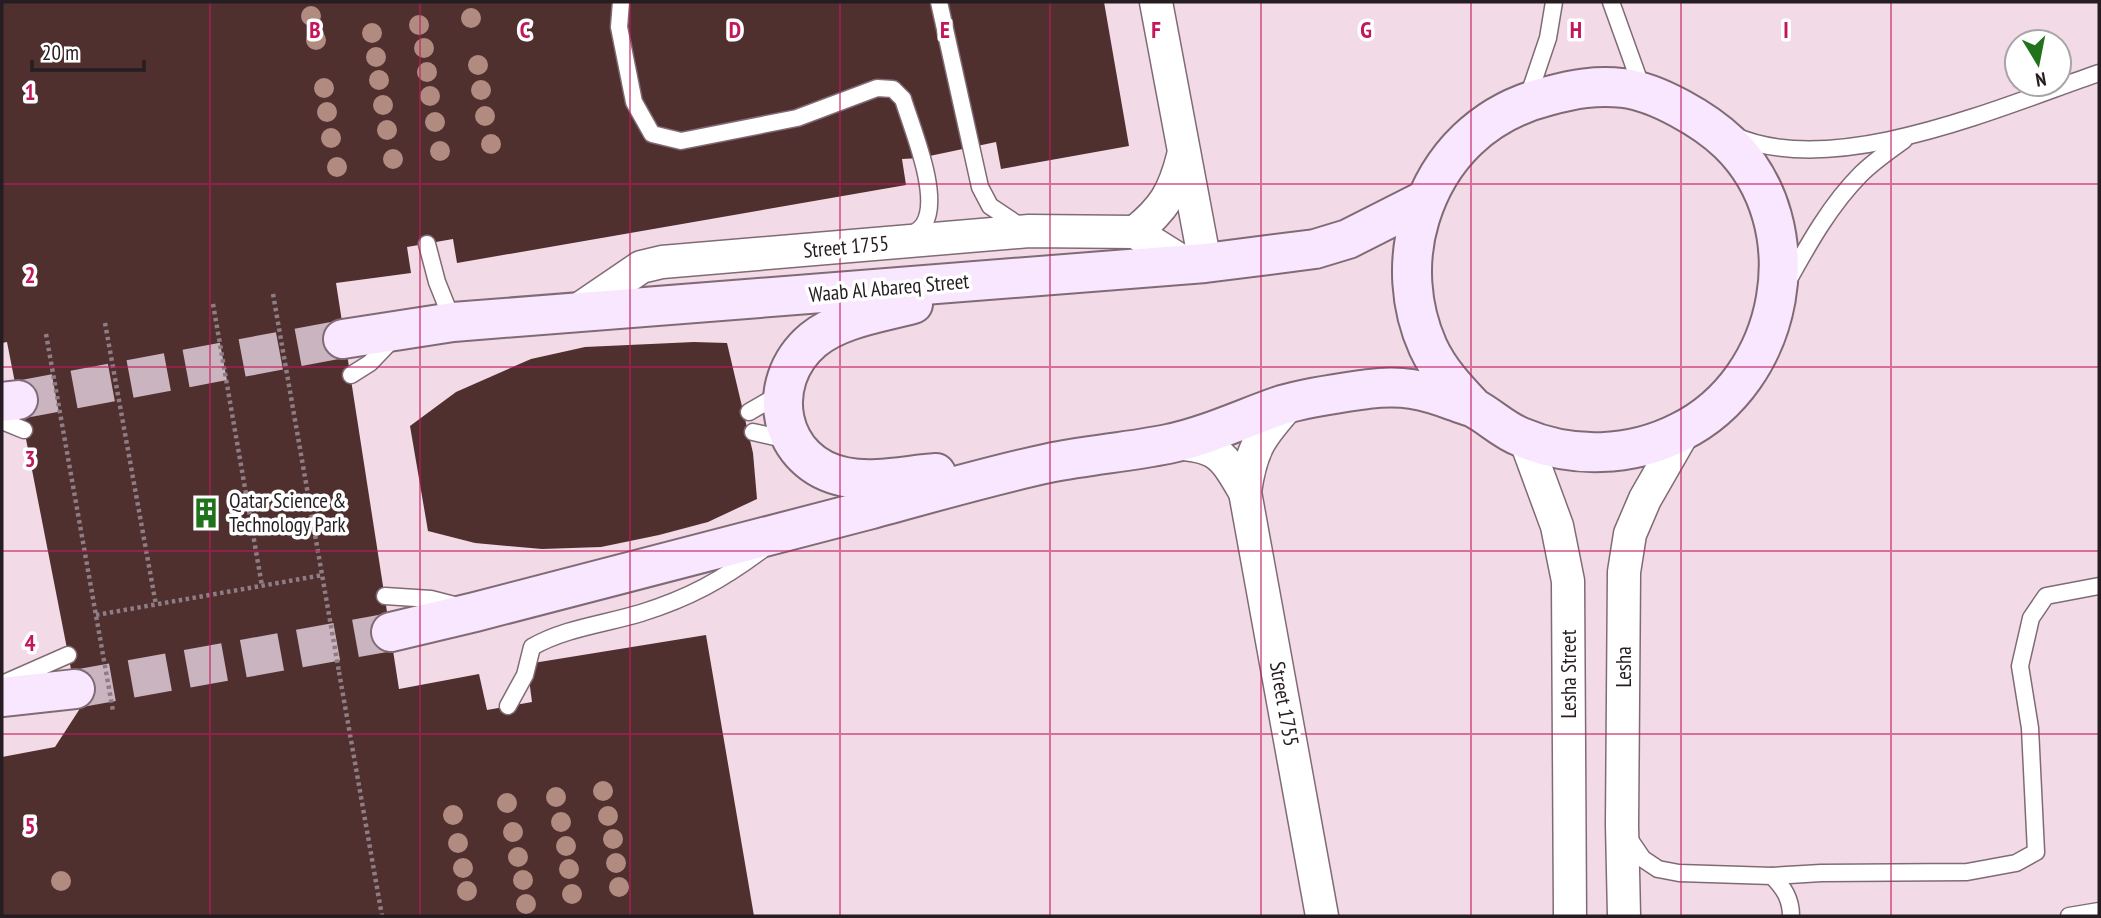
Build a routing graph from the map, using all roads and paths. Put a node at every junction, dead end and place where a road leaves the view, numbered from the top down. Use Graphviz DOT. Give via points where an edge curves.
graph roads {
  1 [pos="621,2"];
  2 [pos="939,2"];
  3 [pos="1156,2"];
  4 [pos="1554,2"];
  5 [pos="1611,2"];
  6 [pos="2099,73"];
  7 [pos="1643,93"];
  8 [pos="1527,101"];
  9 [pos="1702,120"];
  10 [pos="1906,138"];
  11 [pos="1184,151"];
  12 [pos="1425,200"];
  13 [pos="1029,231"];
  14 [pos="1135,232"];
  15 [pos="903,242"];
  16 [pos="428,244"];
  17 [pos="1196,263"];
  18 [pos="1014,278"];
  19 [pos="273,294"];
  20 [pos="1778,300"];
  21 [pos="213,304"];
  22 [pos="572,314"];
  23 [pos="453,322"];
  24 [pos="105,323"];
  25 [pos="401,330"];
  26 [pos="47,334"];
  27 [pos="343,338"];
  28 [pos="351,375"];
  29 [pos="783,392"];
  30 [pos="1290,403"];
  31 [pos="1474,408"];
  32 [pos="750,412"];
  33 [pos="1684,431"];
  34 [pos="753,432"];
  35 [pos="1525,439"];
  36 [pos="792,441"];
  37 [pos="1174,443"];
  38 [pos="1050,463"];
  39 [pos="1245,492"];
  40 [pos="789,530"];
  41 [pos="323,575"];
  42 [pos="262,586"];
  43 [pos="2099,586"];
  44 [pos="156,605"];
  45 [pos="388,614"];
  46 [pos="96,615"];
  47 [pos="72,672"];
  48 [pos="2,684"];
  49 [pos="2,696"];
  50 [pos="508,706"];
  51 [pos="113,711"];
  52 [pos="1622,825"];
  53 [pos="1772,876"];
  54 [pos="2099,911"];
  55 [pos="382,916"];
  56 [pos="1322,916"];
  57 [pos="1570,916"];
  58 [pos="1624,916"];
  59 [pos="1791,916"];
  60 [pos="2069,916"];
  1 -- 15 [label="lane" via="619,27 634,102 652,134 681,141 797,118 877,88 893,89 903,99 929,177 928,215 923,226"];
  2 -- 13 [label="lane" via="980,187 990,206"];
  3 -- 11 [label="street"];
  4 -- 8 [label="lane" via="1548,38"];
  5 -- 7 [label="lane"];
  6 -- 10 [label="lane"];
  7 -- 8 [label="street" via="1585,86"];
  7 -- 9 [label="street"];
  8 -- 12 [label="street" via="1472,133 1445,164"];
  9 -- 10 [label="lane" via="1739,137 1785,148 1839,148"];
  9 -- 20 [label="street" via="1734,147 1757,181 1773,219 1780,259"];
  10 -- 20 [label="lane" via="1845,192 1815,233"];
  11 -- 14 [label="street" via="1166,203"];
  11 -- 17 [label="street"];
  12 -- 17 [label="street, Waab Al Abareq Street" via="1359,234 1315,249"];
  12 -- 31 [label="street" via="1414,236 1411,275 1416,312 1429,348 1448,380"];
  13 -- 14 [label="street, Street 1755"];
  13 -- 15 [label="street, Street 1755"];
  14 -- 17 [label="street"];
  15 -- 22 [label="street, Street 1755" via="662,262 641,267"];
  16 -- 23 [label="lane"];
  17 -- 18 [label="street, Waab Al Abareq Street"];
  18 -- 22 [label="street, Waab Al Abareq Street"];
  18 -- 29 [label="street" via="837,326 797,355"];
  19 -- 41 [label="path, bridge"];
  20 -- 33 [label="street" via="1766,340 1746,376 1718,406"];
  21 -- 42 [label="path, bridge"];
  22 -- 23 [label="street, Waab Al Abareq Street"];
  23 -- 25 [label="street, Waab Al Abareq Street"];
  24 -- 44 [label="path, bridge"];
  25 -- 27 [label="street, Waab Al Abareq Street"];
  25 -- 28 [label="lane" via="387,348"];
  26 -- 46 [label="path, bridge"];
  29 -- 32 [label="lane"];
  29 -- 36 [label="street"];
  30 -- 31 [label="street" via="1399,386"];
  30 -- 37 [label="street"];
  30 -- 39 [label="street, Street 1755" via="1267,428 1249,461"];
  31 -- 35 [label="street"];
  33 -- 35 [label="street" via="1646,446 1606,453 1564,450"];
  33 -- 52 [label="street, Lesha" via="1630,534 1624,572"];
  34 -- 36 [label="lane"];
  35 -- 57 [label="street, Lesha Street" via="1557,526 1568,581"];
  36 -- 38 [label="street" via="829,472 865,479"];
  37 -- 38 [label="street"];
  37 -- 39 [label="street, Street 1755" via="1201,445 1216,452"];
  38 -- 40 [label="street"];
  39 -- 56 [label="street, Street 1755"];
  40 -- 45 [label="street" via="475,612"];
  40 -- 50 [label="lane" via="726,577 690,596 549,637 532,647 525,675"];
  41 -- 42 [label="path"];
  41 -- 55 [label="path, bridge"];
  42 -- 44 [label="path"];
  43 -- 53 [label="lane" via="2046,596 2031,618 2020,666 2030,728 2036,852 2016,863 1968,872"];
  44 -- 46 [label="path"];
  46 -- 51 [label="path, bridge"];
  47 -- 48 [label="lane"];
  47 -- 49 [label="street"];
  52 -- 53 [label="lane" via="1643,859 1658,869"];
  52 -- 58 [label="street, Lesha"];
  53 -- 59 [label="lane" via="1790,899"];
  54 -- 60 [label="lane"];
}
